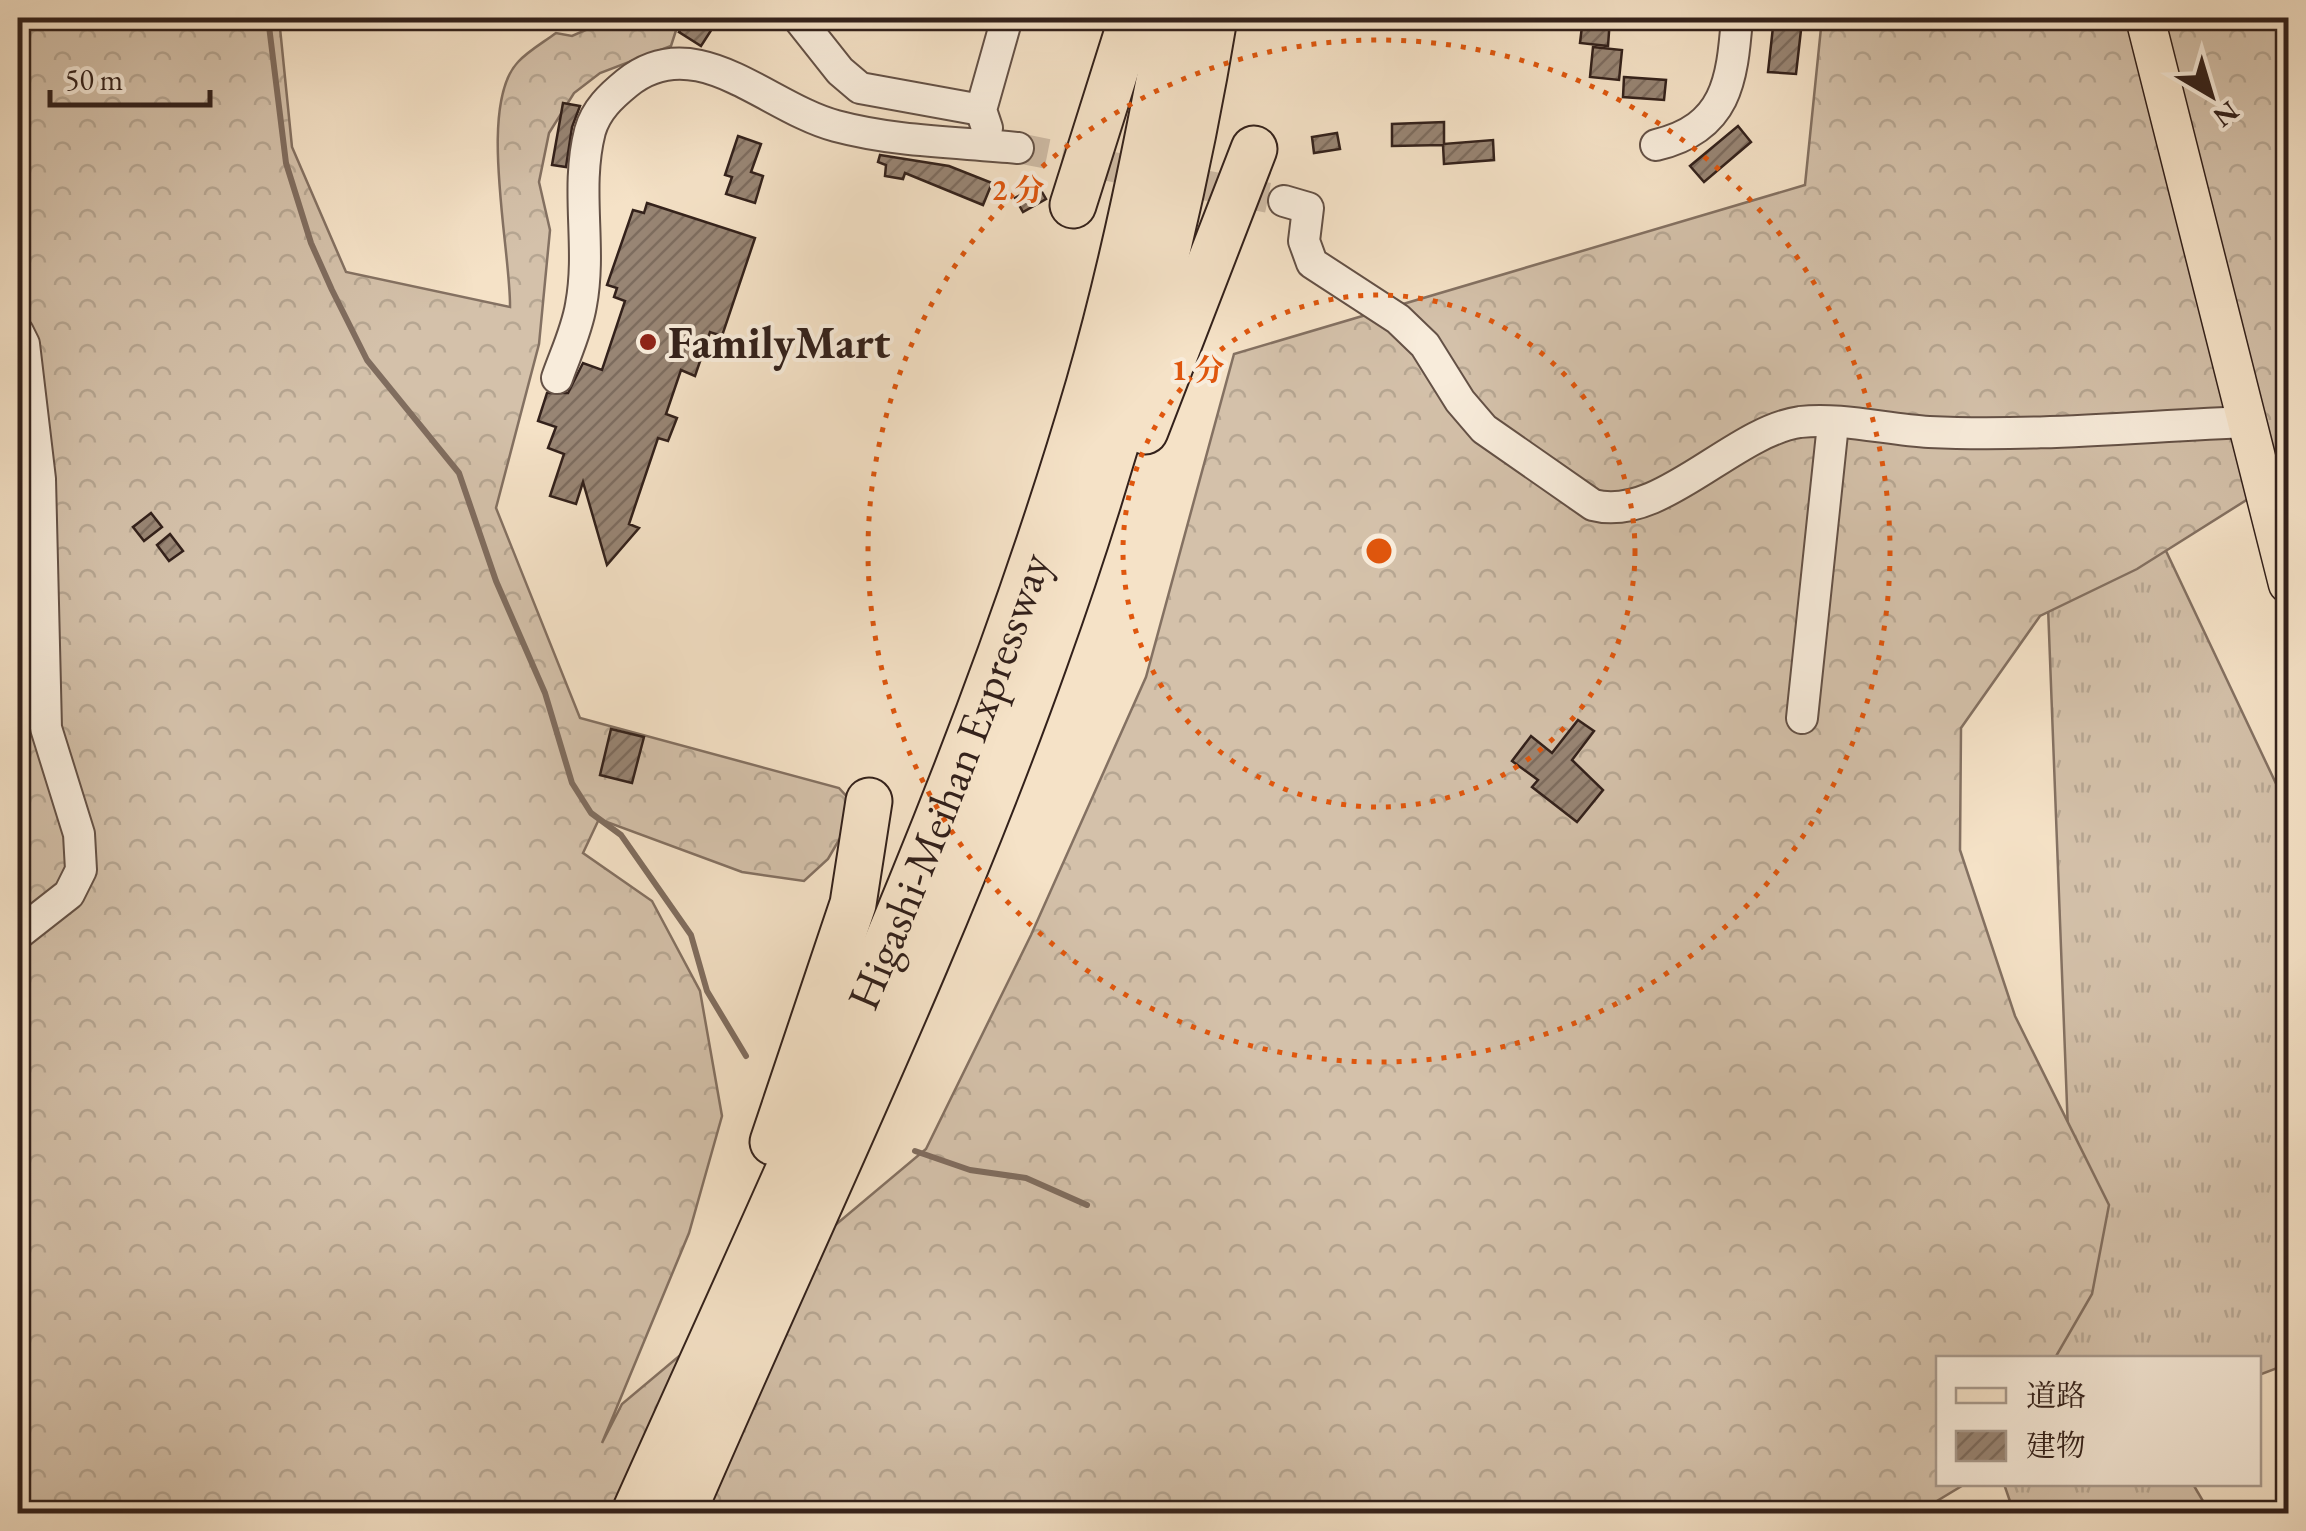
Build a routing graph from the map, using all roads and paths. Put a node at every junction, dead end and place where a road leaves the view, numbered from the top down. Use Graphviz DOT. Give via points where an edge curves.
graph roads {
  1 [pos="798,18"];
  2 [pos="1007,18"];
  3 [pos="1132,18"];
  4 [pos="1171,18"];
  5 [pos="1214,18"];
  6 [pos="1737,18"];
  7 [pos="2146,18"];
  8 [pos="981,110"];
  9 [pos="1656,144"];
  10 [pos="1254,149"];
  11 [pos="1284,202"];
  12 [pos="1073,205"];
  13 [pos="18,332"];
  14 [pos="557,378"];
  15 [pos="2248,422"];
  16 [pos="1833,424"];
  17 [pos="2288,584"];
  18 [pos="1802,718"];
  19 [pos="992,799"];
  20 [pos="870,802"];
  21 [pos="18,934"];
  22 [pos="663,1450"];
  23 [pos="634,1514"];
  24 [pos="682,1514"];
  1 -- 8 [label="street" via="860,88"];
  2 -- 8 [label="street"];
  3 -- 12 [label="highway"];
  4 -- 22 [label="highway, Higashi-Meihan Expressway" via="1089,384 1004,646 850,1034"];
  5 -- 19 [label="highway, Higashi-Meihan Expressway" via="1192,142 1124,414 1046,658"];
  6 -- 9 [label="street" via="1732,80 1709,120 1681,139"];
  7 -- 15 [label="main road"];
  8 -- 14 [label="street" via="1006,147 834,126 706,65 670,61 643,71 602,106 590,130 580,190 581,306"];
  10 -- 19 [label="highway" via="1032,716"];
  11 -- 16 [label="street" via="1308,208 1304,241 1312,263 1398,318 1484,429 1593,505 1620,508 1658,494 1756,435 1801,422"];
  13 -- 21 [label="street" via="40,479 46,728 79,834 81,870 69,894"];
  15 -- 16 [label="street" via="1931,432"];
  15 -- 17 [label="main road"];
  16 -- 18 [label="street"];
  19 -- 24 [label="highway, Higashi-Meihan Expressway"];
  20 -- 22 [label="highway" via="838,957"];
  22 -- 23 [label="highway, Higashi-Meihan Expressway"];
}
